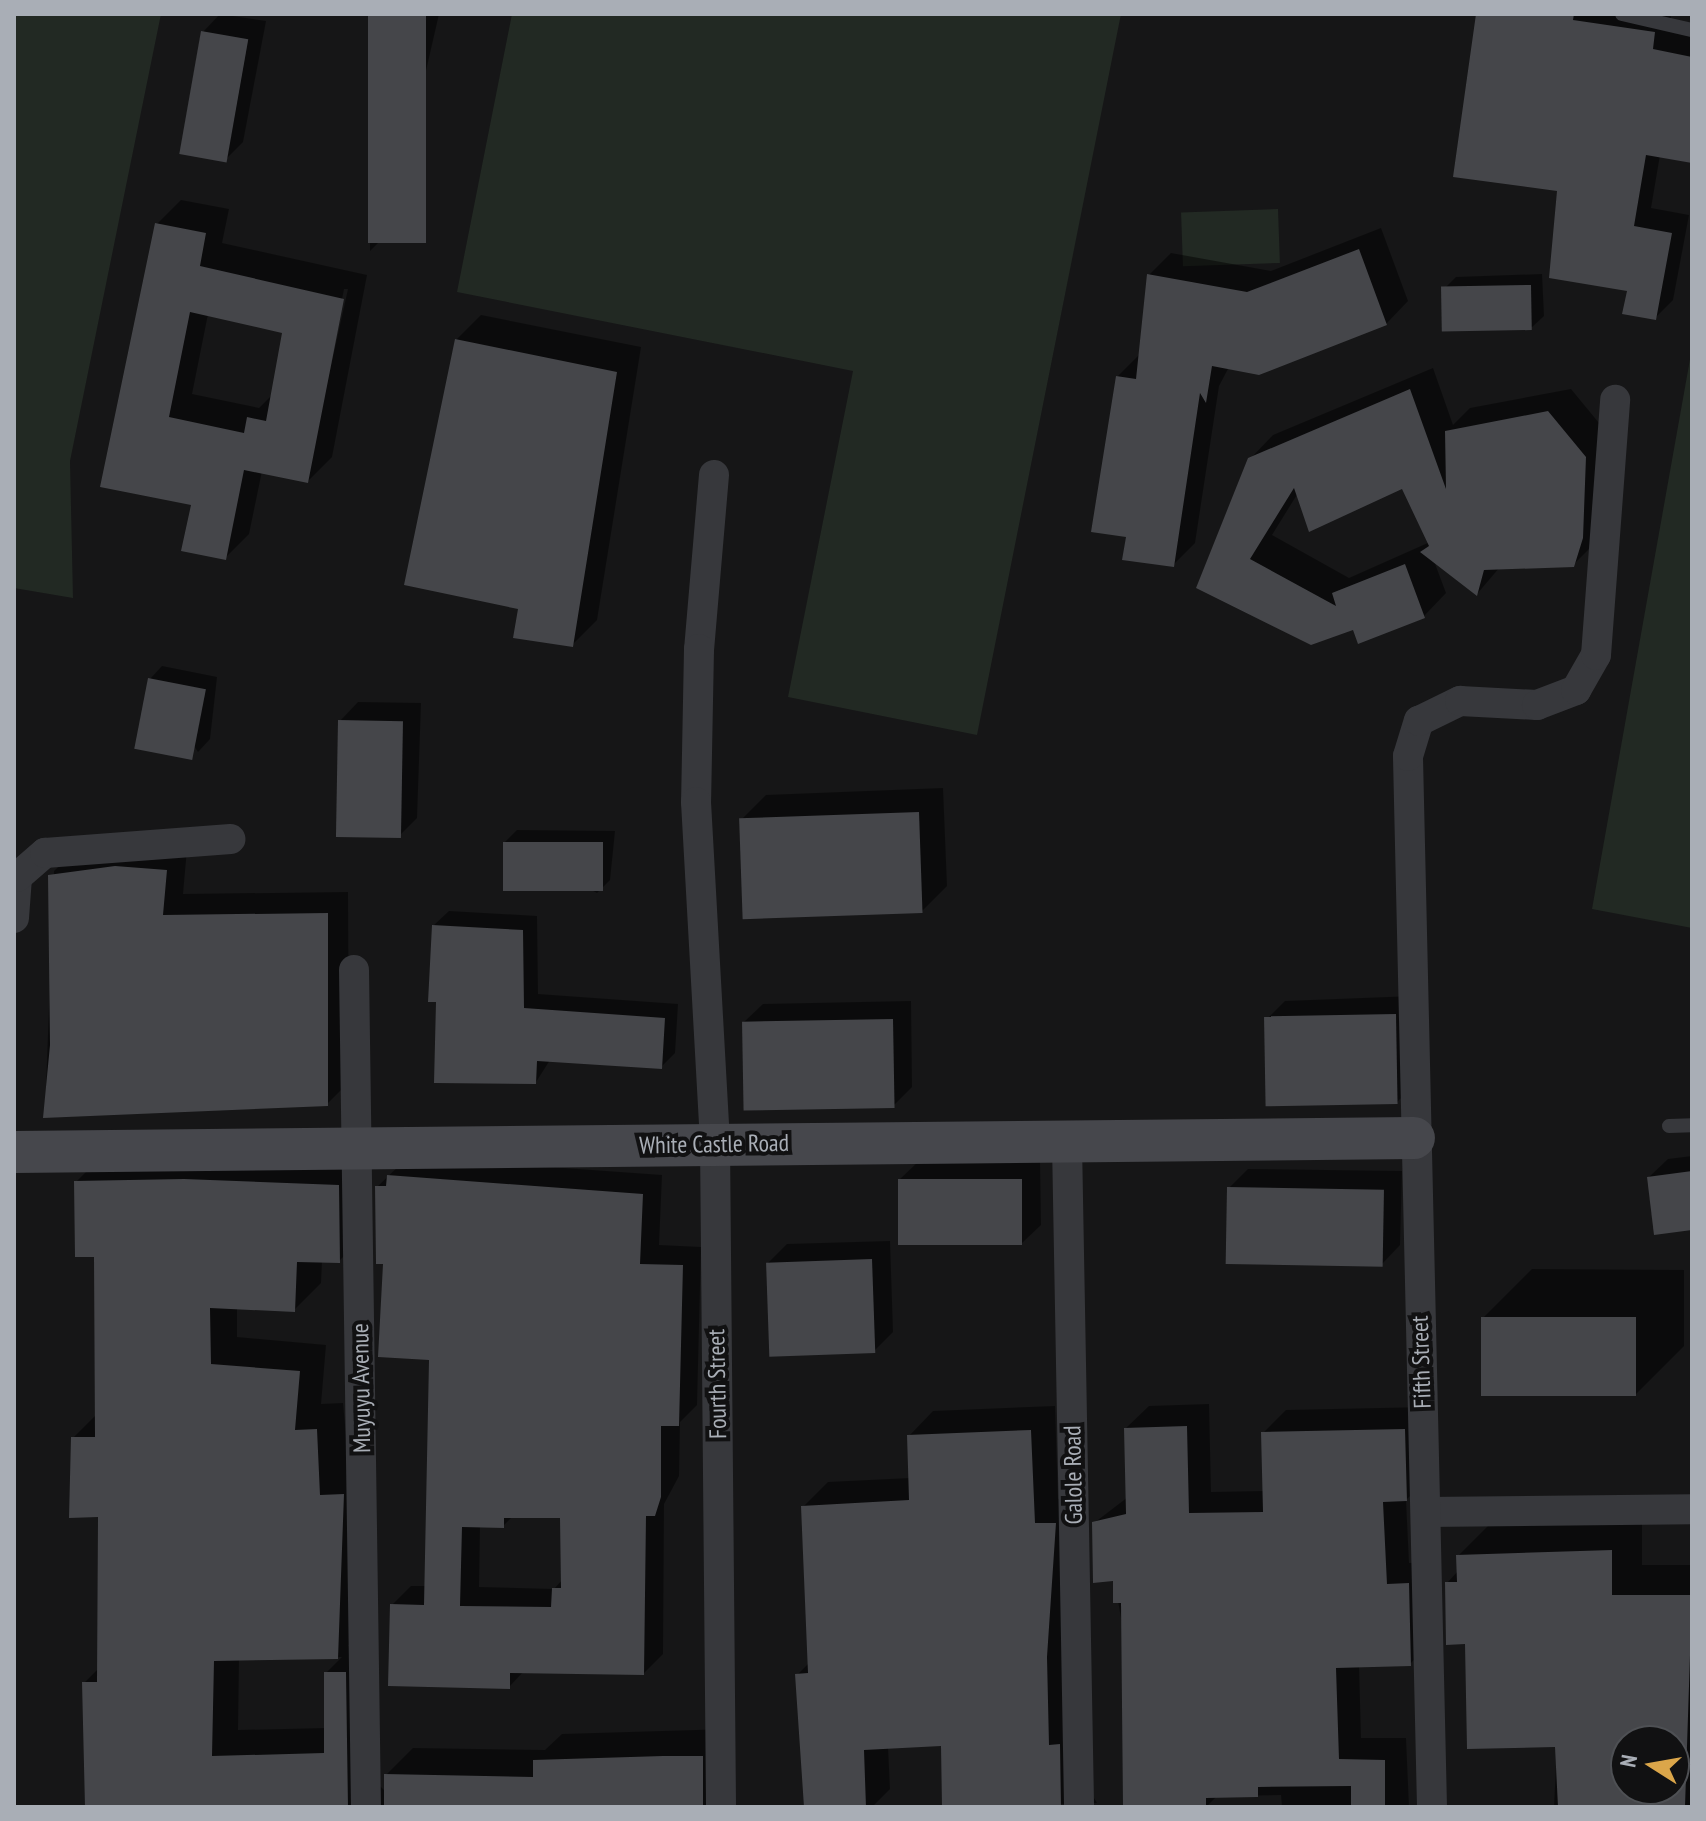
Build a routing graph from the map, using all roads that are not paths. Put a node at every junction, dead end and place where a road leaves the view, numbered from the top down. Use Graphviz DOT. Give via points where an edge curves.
graph roads {
  1 [pos="1622,14"];
  2 [pos="1692,30"];
  3 [pos="1615,400"];
  4 [pos="714,475"];
  5 [pos="230,839"];
  6 [pos="14,918"];
  7 [pos="354,970"];
  8 [pos="1692,1125"];
  9 [pos="1669,1126"];
  10 [pos="1414,1138"];
  11 [pos="715,1143"];
  12 [pos="1067,1143"];
  13 [pos="358,1150"];
  14 [pos="14,1152"];
  15 [pos="1692,1509"];
  16 [pos="1426,1512"];
  17 [pos="366,1807"];
  18 [pos="721,1807"];
  19 [pos="1079,1807"];
  20 [pos="1432,1807"];
  1 -- 2 [label="lane"];
  3 -- 10 [label="street, Fifth Street" via="1596,655 1576,690 1537,705 1460,701 1419,721 1408,756"];
  4 -- 11 [label="street, Fourth Street" via="699,649 704,961"];
  5 -- 6 [label="street" via="45,853 17,877"];
  7 -- 13 [label="street, Muyuyu Avenue"];
  8 -- 9 [label="lane"];
  10 -- 12 [label="street, White Castle Road"];
  10 -- 16 [label="street, Fifth Street"];
  11 -- 12 [label="street, White Castle Road"];
  11 -- 13 [label="street, White Castle Road"];
  11 -- 18 [label="street, Fourth Street"];
  12 -- 19 [label="street, Galole Road"];
  13 -- 14 [label="street, White Castle Road"];
  13 -- 17 [label="street, Muyuyu Avenue"];
  15 -- 16 [label="street"];
  16 -- 20 [label="street, Fifth Street"];
}
